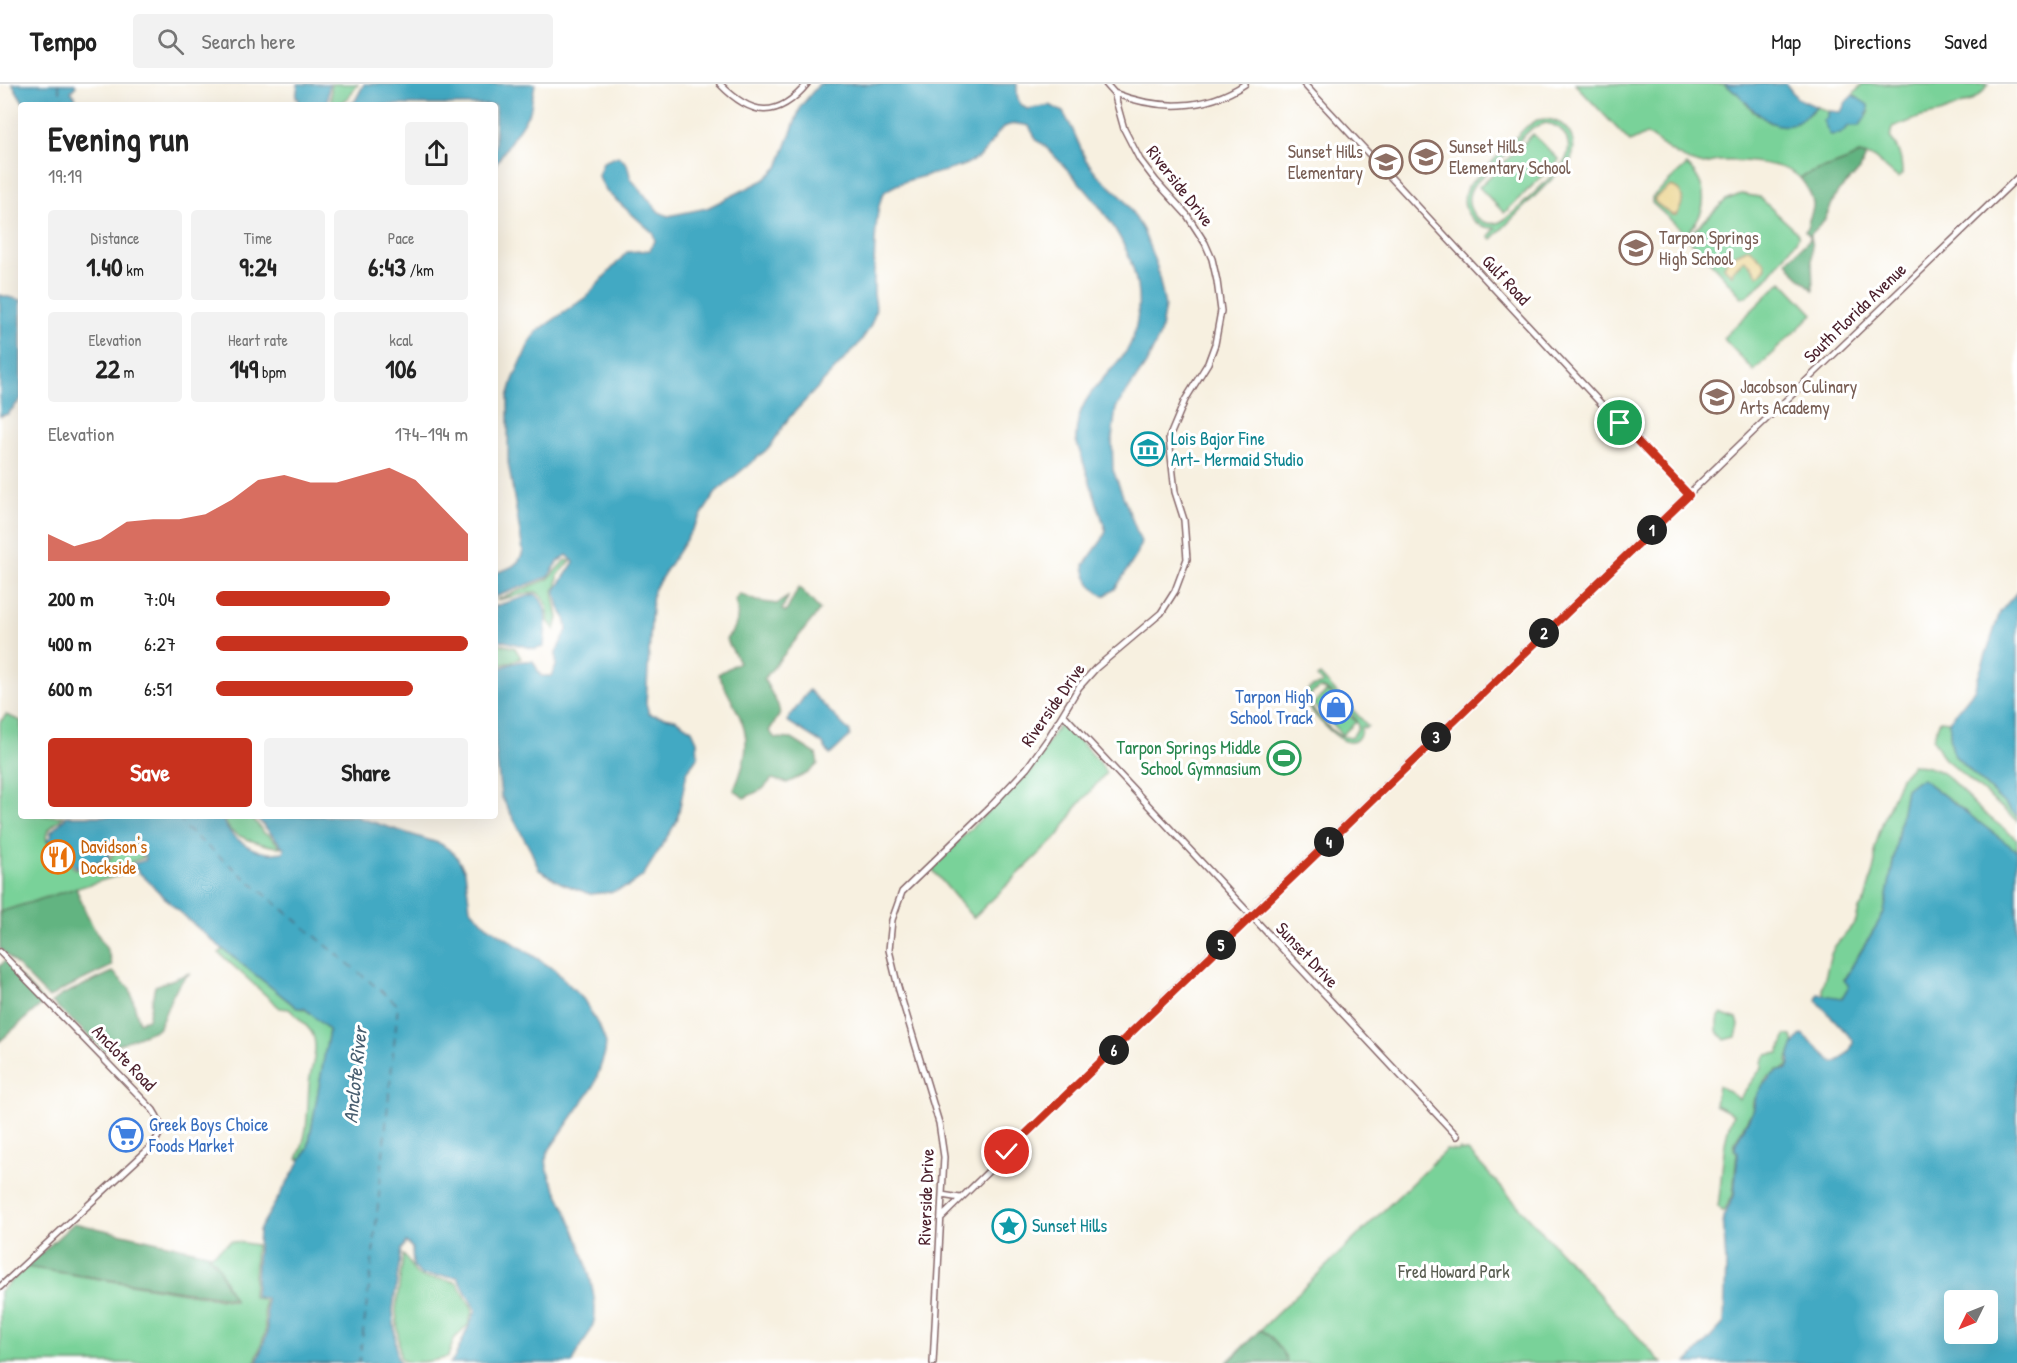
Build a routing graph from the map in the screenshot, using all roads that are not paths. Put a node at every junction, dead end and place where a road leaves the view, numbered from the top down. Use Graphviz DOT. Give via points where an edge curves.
graph roads {
  1 [pos="720,84"];
  2 [pos="807,84"];
  3 [pos="1106,84"];
  4 [pos="1245,84"];
  5 [pos="1304,84"];
  6 [pos="1114,93"];
  7 [pos="2017,178"];
  8 [pos="1689,495"];
  9 [pos="1063,714"];
  10 [pos="1252,916"];
  11 [pos="0,952"];
  12 [pos="1457,1136"];
  13 [pos="942,1195"];
  14 [pos="960,1198"];
  15 [pos="942,1217"];
  16 [pos="0,1287"];
  17 [pos="933,1363"];
  1 -- 2 [label="street" via="748,106 765,110 791,100"];
  3 -- 6 [label="street, Riverside Drive"];
  4 -- 6 [label="street" via="1222,97 1176,106 1141,102"];
  5 -- 8 [label="street, Gulf Road"];
  6 -- 9 [label="street, Riverside Drive" via="1124,129 1140,160 1187,215 1205,243 1212,259 1221,311 1208,363 1185,400 1169,438 1174,492 1184,520 1187,545 1187,559 1175,591 1156,618 1096,668"];
  7 -- 8 [label="street, South Florida Avenue"];
  8 -- 10 [label="street, South Florida Avenue"];
  9 -- 10 [label="street, Sunset Drive"];
  9 -- 13 [label="street, Riverside Drive" via="1027,768 902,892 892,920 889,950 943,1143"];
  10 -- 12 [label="street, Sunset Drive"];
  10 -- 14 [label="street, South Florida Avenue"];
  11 -- 16 [label="street, Anclote Road" via="153,1110 161,1130 151,1147"];
  13 -- 14 [label="street"];
  13 -- 15 [label="street, Riverside Drive"];
  14 -- 15 [label="street, South Florida Avenue"];
  15 -- 17 [label="street, Riverside Drive"];
}
